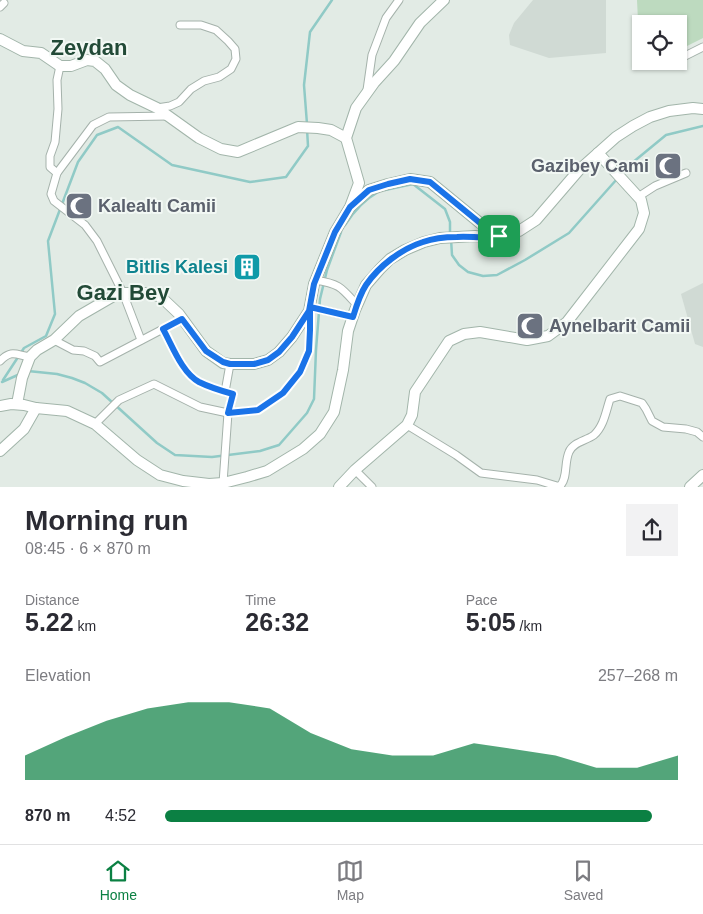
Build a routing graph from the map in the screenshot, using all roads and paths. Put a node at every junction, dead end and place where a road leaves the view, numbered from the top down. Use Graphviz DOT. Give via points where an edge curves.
graph roads {
  1 [pos="399,0"];
  2 [pos="444,0"];
  3 [pos="180,25"];
  4 [pos="0,38"];
  5 [pos="703,47"];
  6 [pos="687,55"];
  7 [pos="60,66"];
  8 [pos="366,93"];
  9 [pos="157,108"];
  10 [pos="703,109"];
  11 [pos="168,116"];
  12 [pos="346,138"];
  13 [pos="598,153"];
  14 [pos="57,173"];
  15 [pos="686,173"];
  16 [pos="638,197"];
  17 [pos="350,207"];
  18 [pos="499,236"];
  19 [pos="317,280"];
  20 [pos="123,293"];
  21 [pos="357,305"];
  22 [pos="311,308"];
  23 [pos="353,317"];
  24 [pos="182,319"];
  25 [pos="163,329"];
  26 [pos="54,340"];
  27 [pos="142,340"];
  28 [pos="27,360"];
  29 [pos="0,361"];
  30 [pos="230,364"];
  31 [pos="225,392"];
  32 [pos="17,404"];
  33 [pos="0,406"];
  34 [pos="36,408"];
  35 [pos="228,413"];
  36 [pos="95,424"];
  37 [pos="407,425"];
  38 [pos="703,437"];
  39 [pos="0,451"];
  40 [pos="355,470"];
  41 [pos="703,475"];
  42 [pos="223,483"];
  43 [pos="338,486"];
  44 [pos="372,486"];
  45 [pos="690,486"];
  1 -- 8 [label="street" via="386,18 372,55"];
  2 -- 8 [label="street" via="420,23 394,61"];
  3 -- 9 [label="street" via="201,25 216,30 235,49 236,59 231,69 191,89 179,102"];
  4 -- 7 [label="street" via="22,51 41,53"];
  5 -- 6 [label="street"];
  7 -- 9 [label="street" via="95,61 116,85"];
  7 -- 14 [label="street" via="55,142 50,156 50,167"];
  8 -- 12 [label="street" via="356,108"];
  9 -- 11 [label="street"];
  10 -- 13 [label="street" via="669,111 650,117 616,137"];
  11 -- 12 [label="street" via="198,138 221,149 238,152 298,127 331,130"];
  11 -- 14 [label="street" via="109,117 93,125"];
  12 -- 17 [label="street" via="359,183"];
  13 -- 16 [label="street"];
  13 -- 18 [label="street" via="536,220"];
  14 -- 20 [label="street" via="51,194 54,201 85,225 97,241"];
  15 -- 16 [label="street"];
  16 -- 37 [label="street" via="644,213 639,229 567,322 548,336 527,340 480,332 464,334 449,341 415,392 412,415"];
  17 -- 18 [label="street" via="369,190 410,179 430,182"];
  17 -- 19 [label="street" via="335,232"];
  18 -- 21 [label="street" via="440,238 405,250 380,269 366,286"];
  19 -- 21 [label="street" via="338,285"];
  19 -- 22 [label="street"];
  20 -- 24 [label="street" via="148,293 161,297"];
  20 -- 26 [label="street" via="79,316"];
  20 -- 27 [label="street"];
  21 -- 23 [label="street"];
  22 -- 23 [label="street"];
  22 -- 30 [label="street" via="292,337 268,360 254,364"];
  22 -- 35 [label="street" via="309,351 300,372 283,393 258,410"];
  23 -- 42 [label="street" via="334,412 320,434 304,449 267,471"];
  24 -- 25 [label="street"];
  24 -- 30 [label="street" via="206,351"];
  25 -- 27 [label="street"];
  25 -- 31 [label="street" via="190,375 198,382"];
  26 -- 27 [label="street" via="95,356 100,362"];
  26 -- 28 [label="street"];
  28 -- 29 [label="street" via="14,353"];
  28 -- 32 [label="street"];
  30 -- 31 [label="street"];
  31 -- 35 [label="street" via="233,394"];
  32 -- 33 [label="street"];
  32 -- 34 [label="street"];
  34 -- 36 [label="street" via="67,411"];
  34 -- 39 [label="street" via="24,429"];
  35 -- 36 [label="street" via="200,407 154,384 119,400"];
  35 -- 42 [label="street"];
  36 -- 42 [label="street" via="137,460 160,474 183,481"];
  37 -- 38 [label="street" via="481,473 537,480 557,486 564,481 569,452 600,428 610,399 620,396 642,403 652,421 663,427 697,432"];
  37 -- 40 [label="street"];
  40 -- 43 [label="street"];
  40 -- 44 [label="street"];
  41 -- 45 [label="street"];
}
